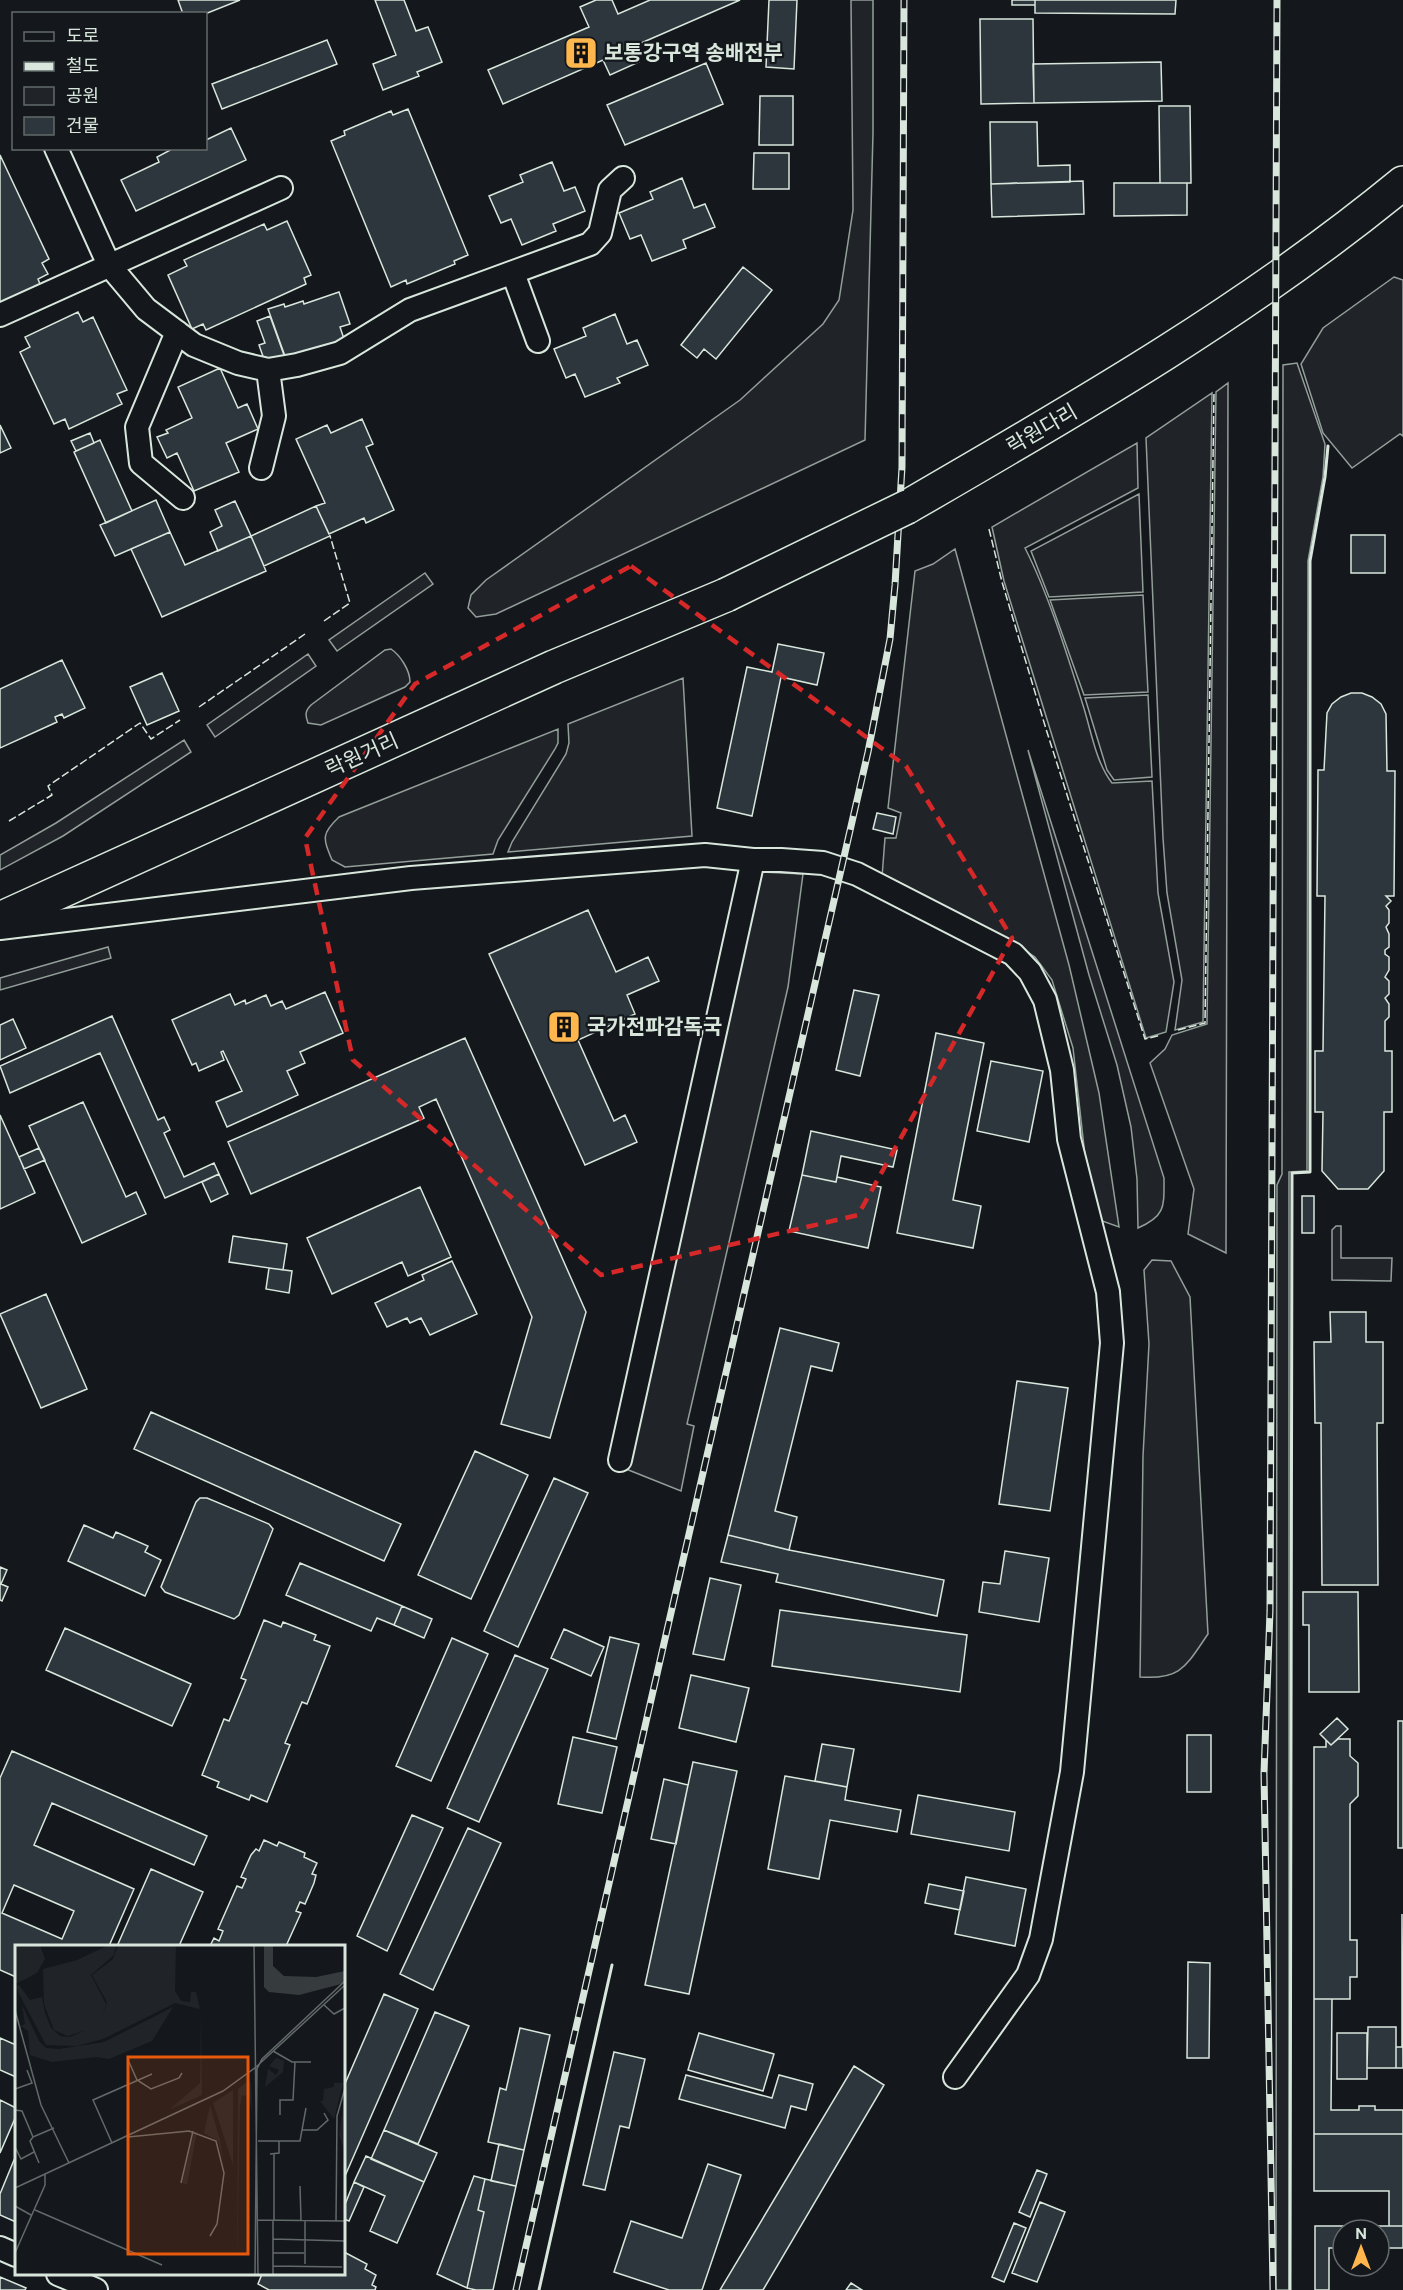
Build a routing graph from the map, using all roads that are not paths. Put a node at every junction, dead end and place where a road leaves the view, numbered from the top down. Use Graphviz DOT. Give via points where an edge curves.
graph roads {
  1 [pos="57,150"];
  2 [pos="623,178"];
  3 [pos="1403,183"];
  4 [pos="281,188"];
  5 [pos="109,266"];
  6 [pos="513,273"];
  7 [pos="0,315"];
  8 [pos="177,332"];
  9 [pos="538,341"];
  10 [pos="268,370"];
  11 [pos="261,468"];
  12 [pos="183,498"];
  13 [pos="726,595"];
  14 [pos="753,860"];
  15 [pos="0,919"];
  16 [pos="0,928"];
  17 [pos="620,1460"];
  18 [pos="956,2077"];
  19 [pos="0,2248"];
  20 [pos="15,2255"];
  21 [pos="60,2275"];
  22 [pos="96,2290"];
  1 -- 5 [label="street"];
  2 -- 6 [label="street" via="610,190 600,233 590,244"];
  3 -- 13 [label="main road, 락원다리, bridge" via="1233,309 1109,390 908,507"];
  4 -- 5 [label="street"];
  5 -- 7 [label="street"];
  5 -- 8 [label="street" via="146,309"];
  6 -- 9 [label="street"];
  6 -- 10 [label="street" via="410,310 339,354"];
  8 -- 10 [label="street" via="194,345"];
  8 -- 12 [label="street" via="137,426 141,463"];
  10 -- 11 [label="street" via="274,416"];
  13 -- 15 [label="main road, 락원거리" via="554,667"];
  14 -- 16 [label="street" via="705,855 411,878"];
  14 -- 17 [label="street"];
  14 -- 18 [label="street" via="823,863 856,874 1013,954 1030,972 1045,1000 1050,1020 1062,1070 1069,1138 1108,1292 1112,1343 1072,1772 1043,1929 1028,1975"];
  19 -- 20 [label="street"];
  21 -- 22 [label="street"];
}
